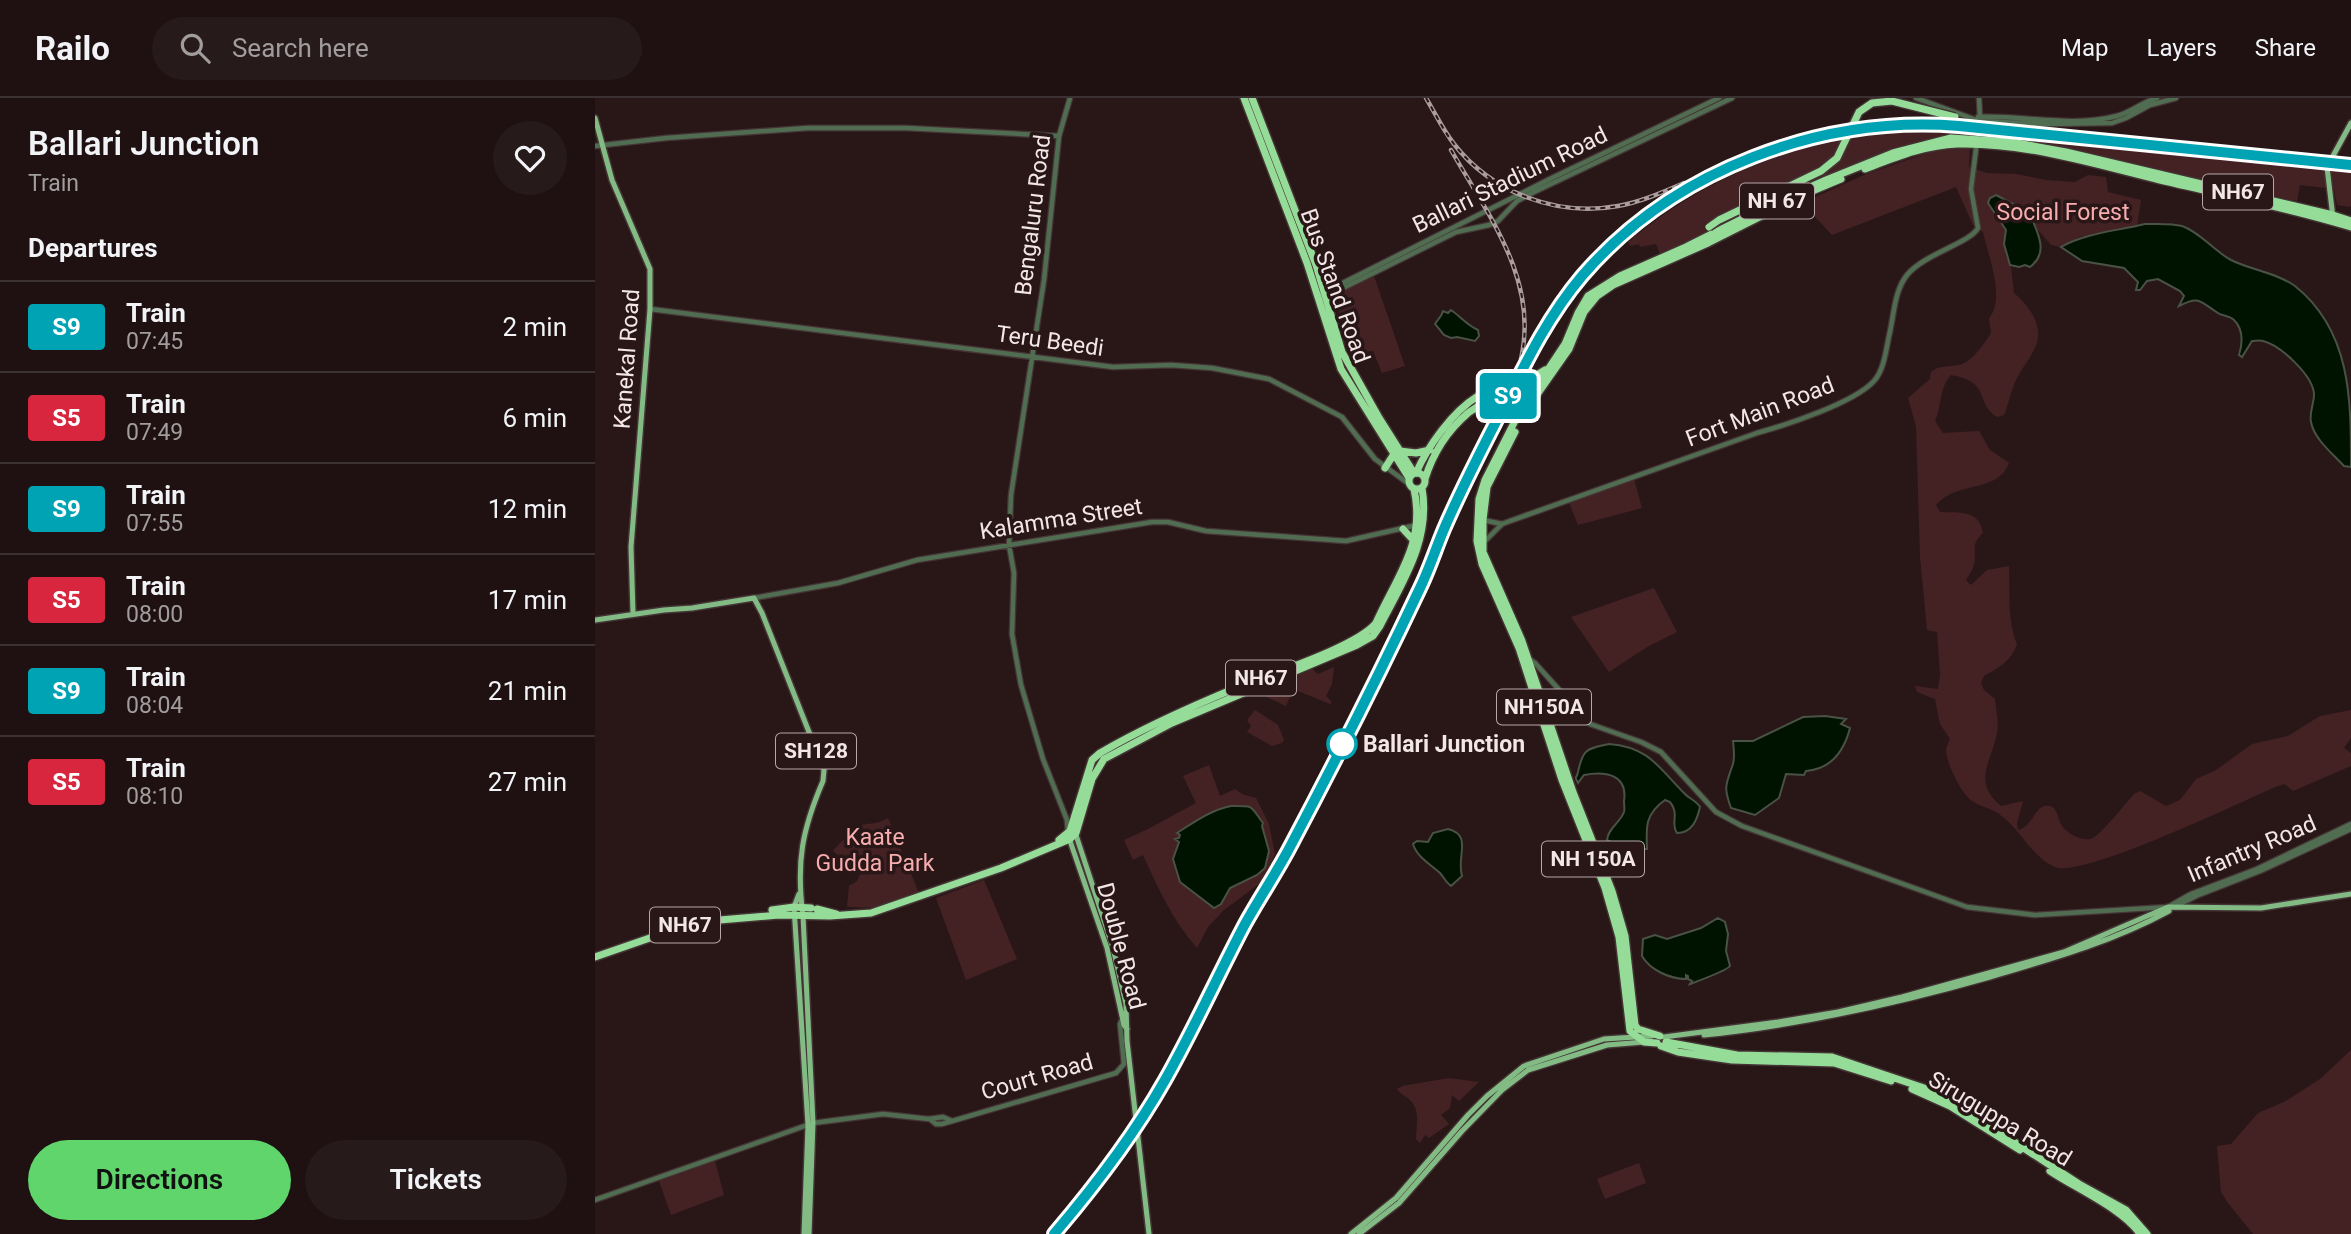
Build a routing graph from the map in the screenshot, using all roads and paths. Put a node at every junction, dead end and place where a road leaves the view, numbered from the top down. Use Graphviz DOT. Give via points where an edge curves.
graph roads {
  1 [pos="1070,98"];
  2 [pos="1244,98"];
  3 [pos="1252,98"];
  4 [pos="1719,98"];
  5 [pos="1732,98"];
  6 [pos="1916,98"];
  7 [pos="1979,98"];
  8 [pos="2157,98"];
  9 [pos="2176,98"];
  10 [pos="1959,116"];
  11 [pos="595,118"];
  12 [pos="1979,118"];
  13 [pos="2351,123"];
  14 [pos="1059,135"];
  15 [pos="1976,141"];
  16 [pos="598,146"];
  17 [pos="2125,166"];
  18 [pos="2333,218"];
  19 [pos="2351,221"];
  20 [pos="1297,226"];
  21 [pos="2351,228"];
  22 [pos="1707,240"];
  23 [pos="1322,296"];
  24 [pos="650,309"];
  25 [pos="1032,356"];
  26 [pos="1554,367"];
  27 [pos="1533,384"];
  28 [pos="1495,393"];
  29 [pos="1530,401"];
  30 [pos="1430,450"];
  31 [pos="1397,452"];
  32 [pos="1385,468"];
  33 [pos="1414,481"];
  34 [pos="1483,520"];
  35 [pos="1421,524"];
  36 [pos="1502,524"];
  37 [pos="1403,529"];
  38 [pos="1415,542"];
  39 [pos="1009,545"];
  40 [pos="1480,545"];
  41 [pos="754,598"];
  42 [pos="633,613"];
  43 [pos="595,620"];
  44 [pos="1367,636"];
  45 [pos="1526,660"];
  46 [pos="2351,827"];
  47 [pos="1070,830"];
  48 [pos="2351,894"];
  49 [pos="2169,908"];
  50 [pos="798,911"];
  51 [pos="836,914"];
  52 [pos="595,954"];
  53 [pos="1123,1018"];
  54 [pos="1127,1029"];
  55 [pos="1633,1030"];
  56 [pos="1680,1036"];
  57 [pos="1622,1039"];
  58 [pos="1661,1040"];
  59 [pos="1644,1042"];
  60 [pos="1685,1047"];
  61 [pos="811,1124"];
  62 [pos="595,1200"];
  63 [pos="804,1234"];
  64 [pos="809,1234"];
  65 [pos="1149,1234"];
  66 [pos="1351,1234"];
  67 [pos="1359,1234"];
  68 [pos="2140,1234"];
  69 [pos="2147,1234"];
  1 -- 14 [label="street, Bengaluru Road"];
  2 -- 20 [label="highway, Bus Stand Road"];
  3 -- 20 [label="highway, Bus Stand Road"];
  4 -- 23 [label="street, Ballari Stadium Road" via="1410,248"];
  5 -- 23 [label="street, Ballari Stadium Road" via="1536,191 1517,201 1498,221 1456,232"];
  6 -- 10 [label="street"];
  7 -- 12 [label="street"];
  8 -- 12 [label="street" via="2116,117"];
  9 -- 12 [label="street" via="2112,122 2058,124"];
  10 -- 12 [label="street"];
  10 -- 22 [label="highway, bridge" via="1892,101 1872,103 1859,112 1828,167 1709,227"];
  11 -- 16 [label="main road, Kanekal Road"];
  12 -- 15 [label="street"];
  13 -- 18 [label="main road" via="2327,167"];
  14 -- 16 [label="street" via="808,128"];
  14 -- 25 [label="street, Bengaluru Road"];
  15 -- 17 [label="highway, NH 67" via="2039,147"];
  15 -- 18 [label="highway, NH67"];
  15 -- 22 [label="highway, NH 67" via="1940,140 1893,153 1772,204"];
  15 -- 36 [label="street, Fort Main Road" via="1971,189 1978,228 1924,259 1906,275 1874,381 1789,424"];
  16 -- 24 [label="main road, Kanekal Road" via="650,269"];
  17 -- 18 [label="highway, NH67"];
  18 -- 19 [label="highway, NH67"];
  18 -- 21 [label="highway, NH67"];
  20 -- 23 [label="highway, Bus Stand Road"];
  22 -- 26 [label="highway" via="1597,296 1584,312 1569,349"];
  22 -- 26 [label="highway, NH 67" via="1629,271 1588,296"];
  23 -- 31 [label="highway, Bus Stand Road" via="1346,359"];
  24 -- 25 [label="street, Teru Beedi"];
  24 -- 42 [label="main road, Kanekal Road" via="631,547"];
  25 -- 32 [label="street, Teru Beedi" via="1113,367 1212,368 1269,379 1342,417"];
  25 -- 39 [label="street, Bengaluru Road" via="1011,495"];
  26 -- 27 [label="highway"];
  26 -- 27 [label="highway"];
  27 -- 28 [label="highway, bridge"];
  27 -- 29 [label="highway, NH150A"];
  27 -- 29 [label="highway"];
  28 -- 30 [label="highway" via="1487,392 1460,410"];
  28 -- 33 [label="highway" via="1455,426 1426,475"];
  29 -- 34 [label="highway, NH150A" via="1490,479"];
  29 -- 40 [label="highway" via="1482,488 1477,522"];
  30 -- 31 [label="highway"];
  30 -- 33 [label="highway"];
  31 -- 32 [label="highway"];
  31 -- 33 [label="highway, Bus Stand Road"];
  31 -- 33 [label="highway, Bus Stand Road" via="1405,458"];
  32 -- 33 [label="street, Teru Beedi"];
  33 -- 35 [label="highway"];
  34 -- 36 [label="street"];
  34 -- 40 [label="highway, NH150A"];
  35 -- 37 [label="street, Kalamma Street"];
  35 -- 38 [label="highway"];
  35 -- 44 [label="highway" via="1420,544 1405,577 1380,626"];
  36 -- 40 [label="street, Fort Main Road"];
  37 -- 38 [label="highway"];
  37 -- 39 [label="street, Kalamma Street" via="1346,541 1206,531 1159,521"];
  38 -- 44 [label="highway"];
  39 -- 41 [label="street, Kalamma Street" via="917,560 838,583"];
  39 -- 47 [label="street, Bengaluru Road" via="1014,573 1012,634 1021,685"];
  40 -- 45 [label="highway, NH150A"];
  40 -- 45 [label="highway" via="1479,555"];
  41 -- 42 [label="main road"];
  41 -- 50 [label="main road, SH128" via="824,774 802,840"];
  42 -- 43 [label="main road"];
  44 -- 47 [label="highway, NH67" via="1332,656 1172,723 1104,759"];
  44 -- 47 [label="highway, NH67" via="1204,702 1100,753 1092,760"];
  45 -- 49 [label="street" via="1535,663 1590,724 1661,752 1716,811 1742,826 1984,911 2035,915"];
  45 -- 55 [label="highway, NH150A" via="1612,891 1625,936"];
  46 -- 49 [label="street, Infantry Road" via="2260,872"];
  47 -- 51 [label="highway, NH67" via="1063,838 996,868 884,910"];
  47 -- 53 [label="main road, Double Road" via="1107,948"];
  47 -- 54 [label="main road, Double Road" via="1117,961"];
  48 -- 49 [label="main road" via="2261,908"];
  49 -- 56 [label="main road" via="2064,952 1902,997 1794,1020"];
  49 -- 56 [label="main road" via="2091,947 2031,967 1840,1016"];
  50 -- 51 [label="highway, NH67"];
  50 -- 51 [label="highway, NH67"];
  50 -- 52 [label="highway, NH67" via="687,919"];
  50 -- 61 [label="main road"];
  53 -- 54 [label="main road, Double Road"];
  53 -- 61 [label="street, Court Road" via="1124,1064 1116,1073 939,1124 883,1114"];
  54 -- 65 [label="main road"];
  55 -- 57 [label="main road"];
  55 -- 58 [label="highway"];
  55 -- 59 [label="highway"];
  56 -- 58 [label="main road"];
  56 -- 60 [label="highway"];
  57 -- 59 [label="main road"];
  57 -- 66 [label="main road" via="1604,1039 1524,1066 1460,1124 1396,1198"];
  57 -- 67 [label="main road" via="1528,1070 1462,1131 1399,1203"];
  58 -- 59 [label="highway"];
  58 -- 60 [label="highway"];
  58 -- 68 [label="highway, Siruguppa Road" via="1678,1052 1732,1060 1834,1063 1930,1095 2120,1213"];
  60 -- 69 [label="highway" via="1737,1055 1832,1058 1927,1088 2126,1210"];
  61 -- 62 [label="street, Court Road"];
  61 -- 63 [label="main road"];
  61 -- 64 [label="main road"];
}
